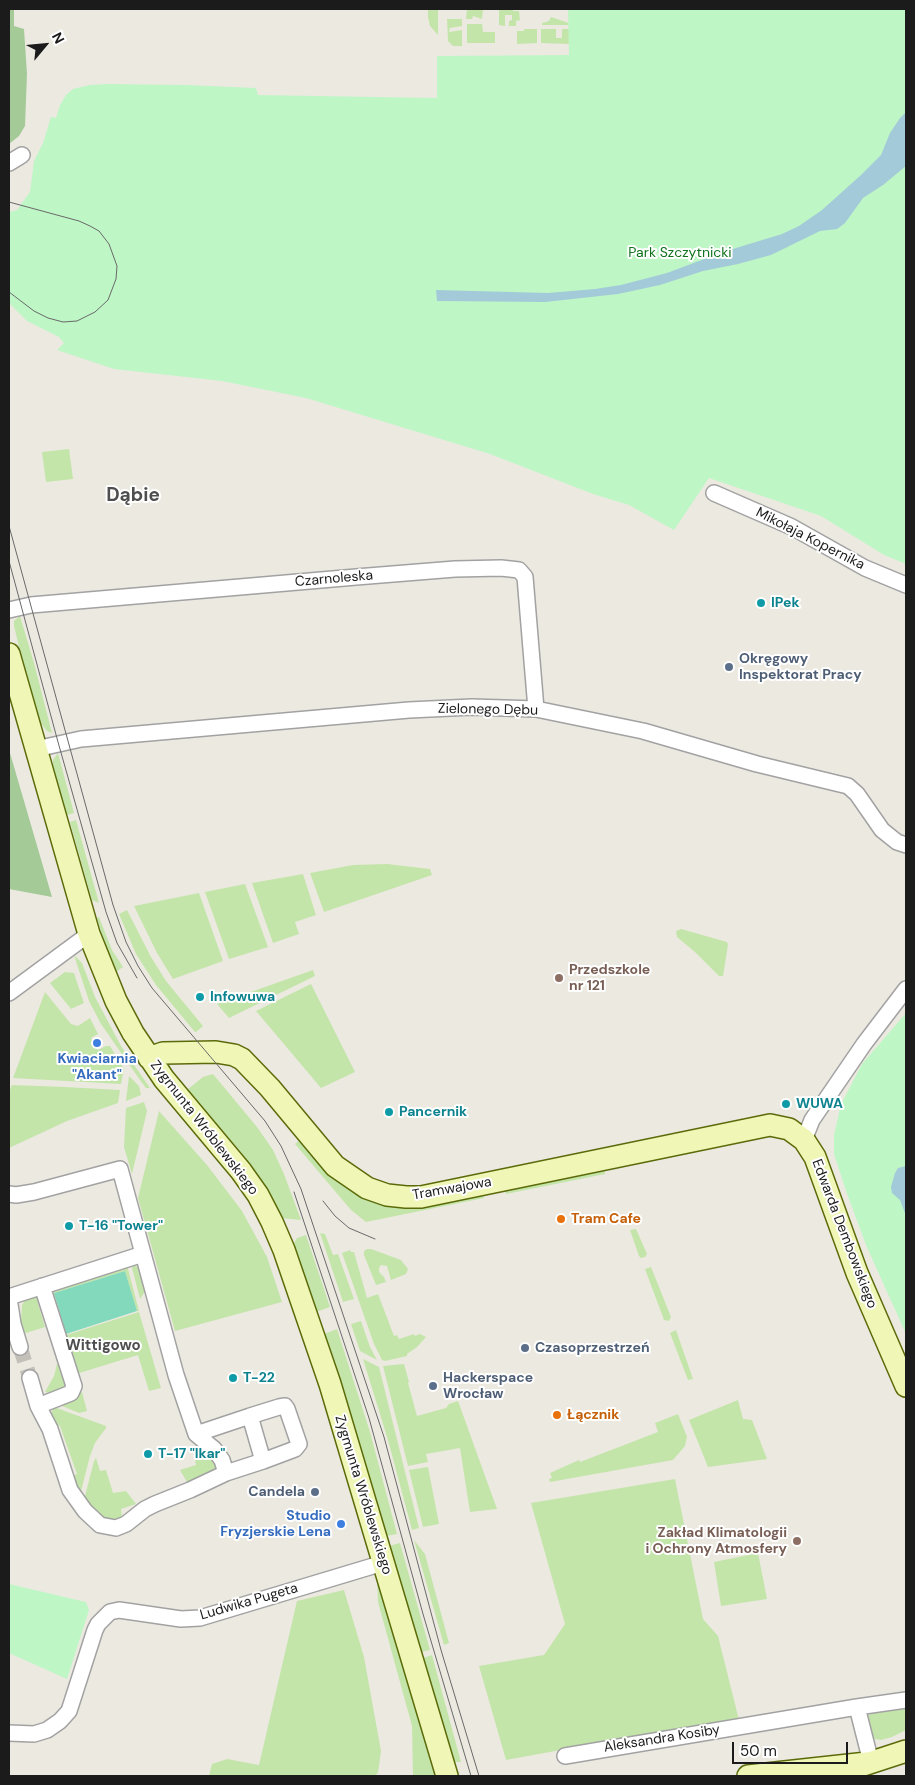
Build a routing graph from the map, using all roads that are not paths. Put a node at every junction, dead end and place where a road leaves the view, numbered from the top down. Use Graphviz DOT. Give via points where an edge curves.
graph roads {
  1 [pos="714,493"];
  2 [pos="906,585"];
  3 [pos="9,610"];
  4 [pos="9,654"];
  5 [pos="536,709"];
  6 [pos="36,749"];
  7 [pos="906,845"];
  8 [pos="89,934"];
  9 [pos="906,989"];
  10 [pos="9,993"];
  11 [pos="149,1058"];
  12 [pos="804,1140"];
  13 [pos="9,1194"];
  14 [pos="143,1254"];
  15 [pos="42,1286"];
  16 [pos="9,1297"];
  17 [pos="11,1325"];
  18 [pos="20,1347"];
  19 [pos="30,1378"];
  20 [pos="906,1386"];
  21 [pos="38,1406"];
  22 [pos="250,1416"];
  23 [pos="196,1434"];
  24 [pos="264,1460"];
  25 [pos="226,1473"];
  26 [pos="383,1563"];
  27 [pos="906,1700"];
  28 [pos="857,1706"];
  29 [pos="9,1733"];
  30 [pos="906,1751"];
  31 [pos="565,1756"];
  32 [pos="869,1763"];
  33 [pos="447,1776"];
  34 [pos="748,1776"];
  35 [pos="830,1776"];
  1 -- 2 [label="street, Mikołaja Kopernika" via="792,527 865,568"];
  3 -- 5 [label="street, Czarnoleska" via="31,605 455,569 519,570 525,577"];
  4 -- 6 [label="main road, Zygmunta Wróblewskiego"];
  5 -- 6 [label="street, Zielonego Dębu" via="400,710 81,739"];
  5 -- 7 [label="street, Zielonego Dębu" via="643,731 848,786 882,830"];
  6 -- 8 [label="main road, Zygmunta Wróblewskiego"];
  8 -- 10 [label="street"];
  8 -- 11 [label="main road, Zygmunta Wróblewskiego" via="116,1001"];
  9 -- 12 [label="street" via="812,1120"];
  11 -- 12 [label="main road, Tramwajowa" via="163,1053 216,1052 242,1059 335,1166 367,1188 387,1195 421,1197 770,1125 789,1129"];
  11 -- 26 [label="main road, Zygmunta Wróblewskiego" via="241,1171 272,1222 330,1384"];
  12 -- 20 [label="main road, Edwarda Dembowskiego" via="818,1164 857,1273"];
  13 -- 14 [label="street" via="34,1192 120,1170"];
  14 -- 15 [label="street"];
  14 -- 23 [label="street" via="176,1375"];
  15 -- 16 [label="street"];
  15 -- 21 [label="street" via="74,1386 71,1393"];
  16 -- 17 [label="street"];
  17 -- 18 [label="street"];
  19 -- 21 [label="street"];
  21 -- 25 [label="street" via="50,1429 70,1490 85,1512 100,1525 116,1528 126,1524 150,1506"];
  22 -- 23 [label="street"];
  22 -- 24 [label="street"];
  22 -- 24 [label="street" via="285,1406 299,1444 295,1449"];
  23 -- 25 [label="street" via="214,1449"];
  24 -- 25 [label="street"];
  26 -- 29 [label="street, Ludwika Pugeta" via="200,1618 181,1619 119,1610 110,1612 95,1630 69,1711 47,1730 34,1734"];
  26 -- 33 [label="main road, Zygmunta Wróblewskiego"];
  27 -- 28 [label="street, Aleksandra Kosiby"];
  28 -- 31 [label="street, Aleksandra Kosiby"];
  28 -- 32 [label="street"];
  30 -- 32 [label="main road"];
  32 -- 34 [label="main road"];
  32 -- 35 [label="main road"];
}
